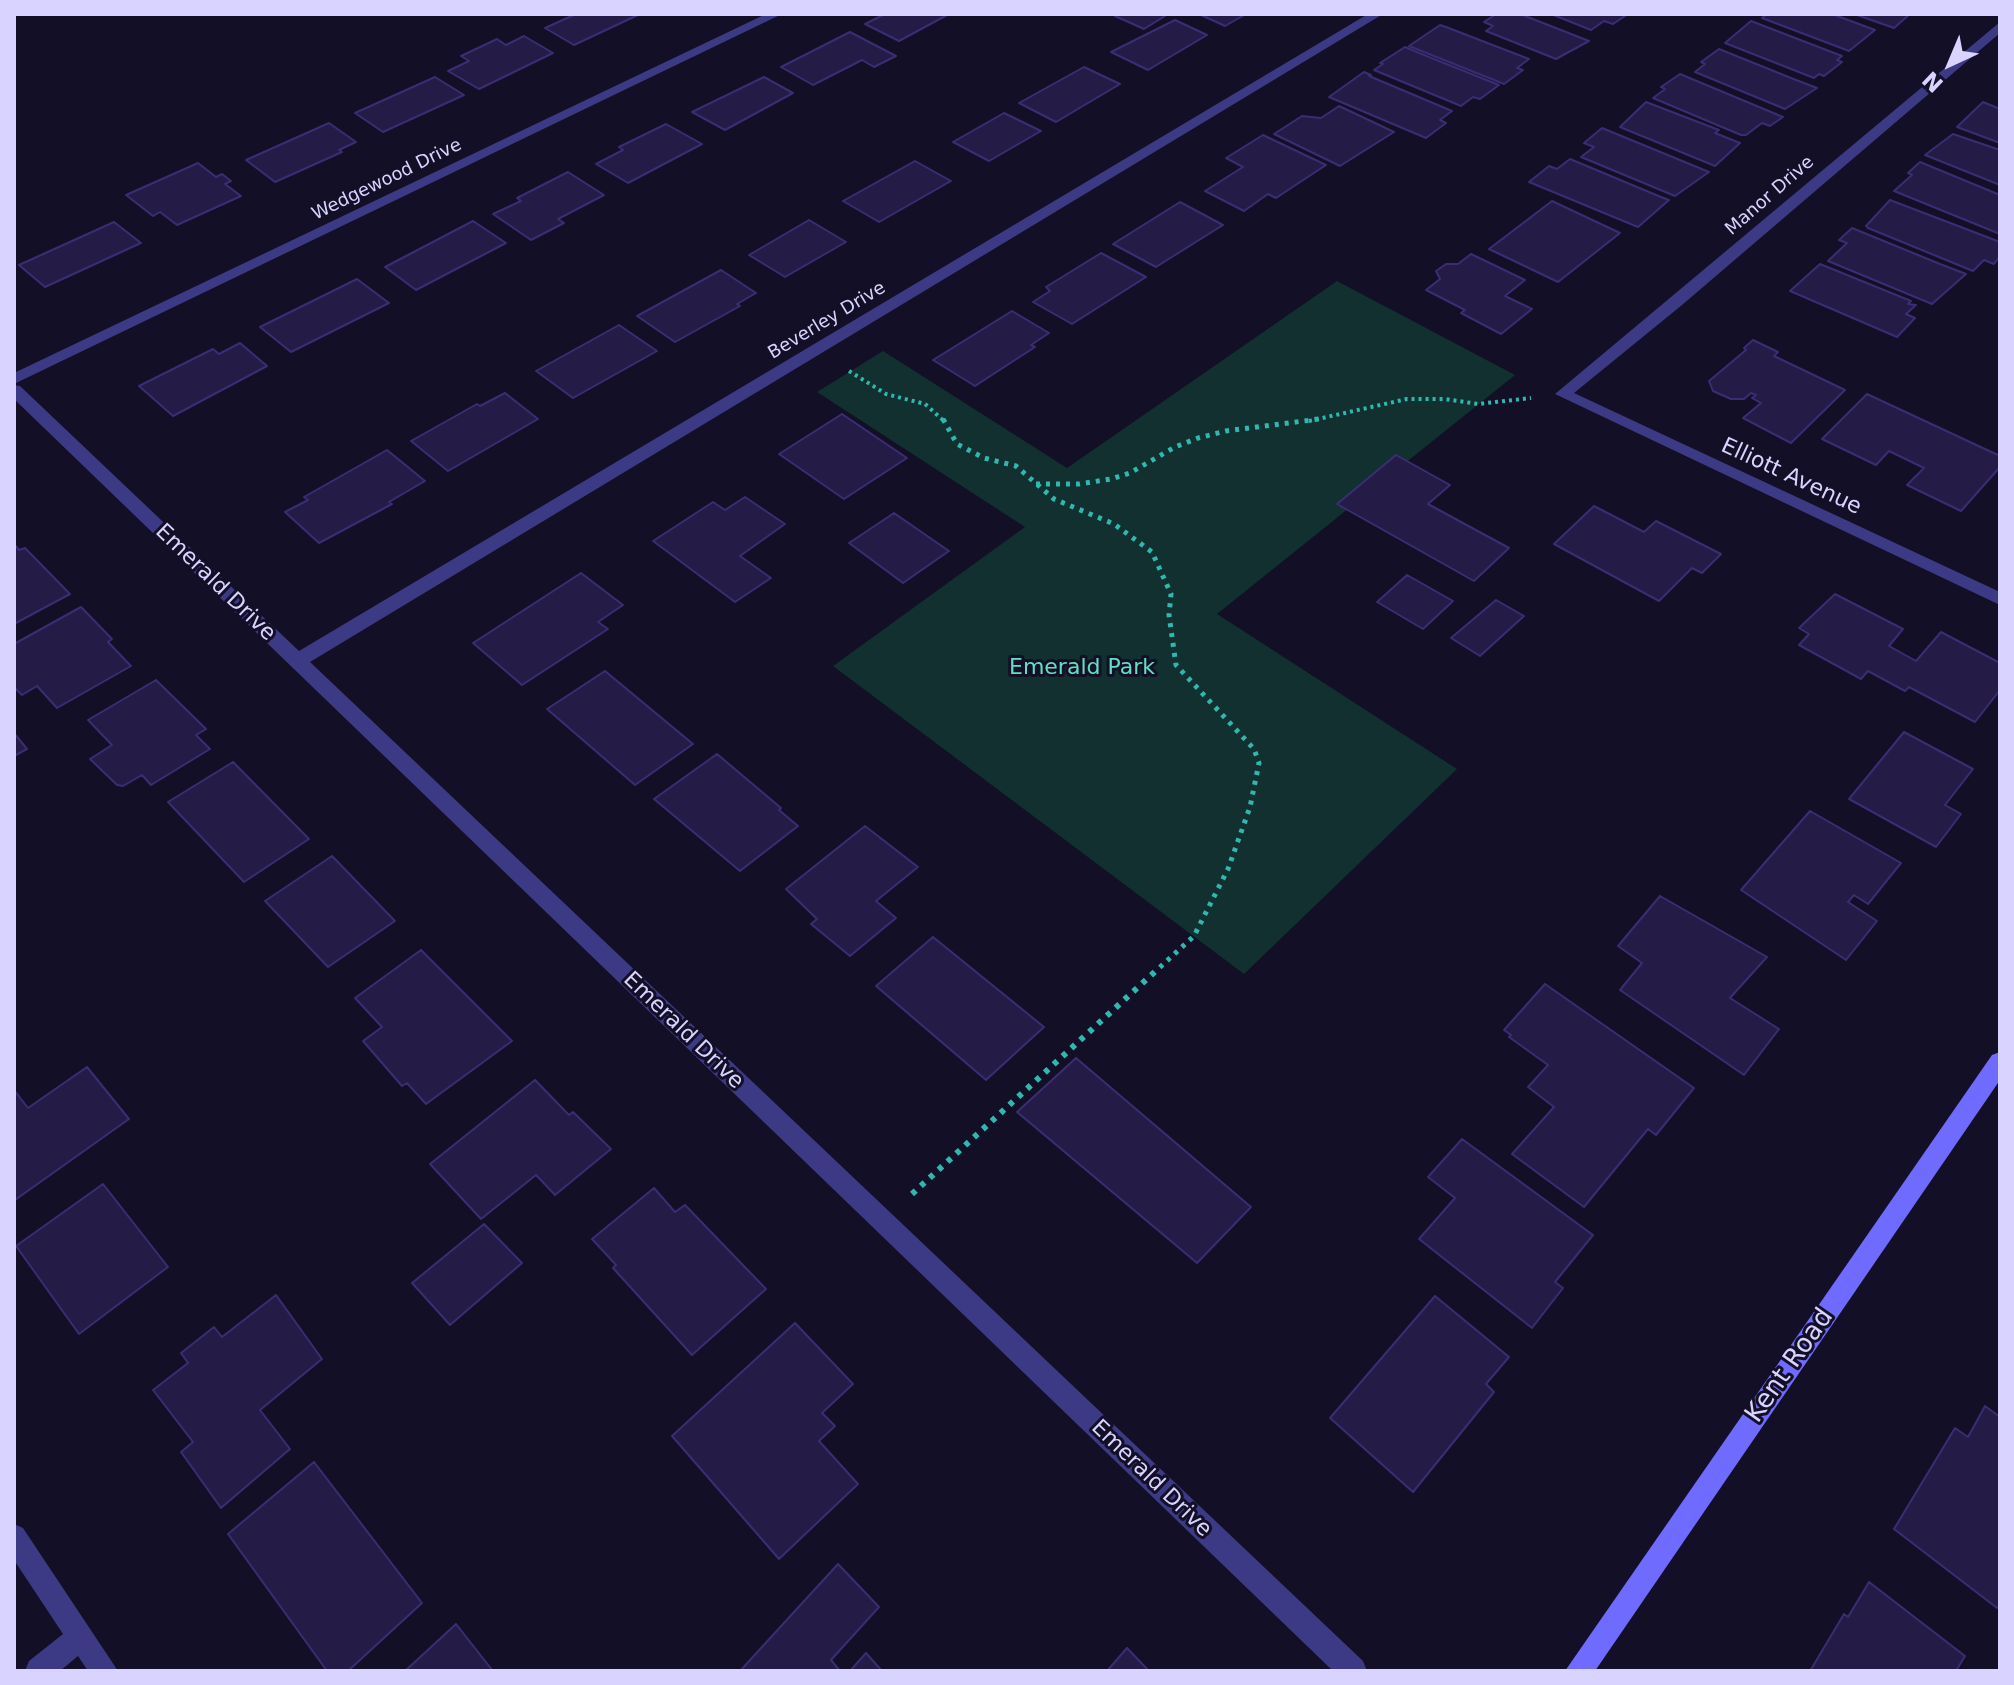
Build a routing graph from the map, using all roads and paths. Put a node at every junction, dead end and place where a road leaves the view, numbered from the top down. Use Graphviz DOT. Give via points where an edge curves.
graph roads {
  1 [pos="776,14"];
  2 [pos="1377,14"];
  3 [pos="2000,26"];
  4 [pos="818,349"];
  5 [pos="14,379"];
  6 [pos="14,390"];
  7 [pos="1563,394"];
  8 [pos="1035,484"];
  9 [pos="2000,599"];
  10 [pos="297,661"];
  11 [pos="2000,1062"];
  12 [pos="882,1221"];
  13 [pos="14,1537"];
  14 [pos="81,1636"];
  15 [pos="39,1671"];
  16 [pos="104,1671"];
  17 [pos="1353,1671"];
  18 [pos="1579,1671"];
  1 -- 5 [label="street, Wedgewood Drive"];
  2 -- 4 [label="street, Beverley Drive"];
  3 -- 7 [label="street, Manor Drive"];
  4 -- 8 [label="path" via="874,388 925,404 942,417 957,444 1016,466"];
  4 -- 10 [label="street, Beverley Drive"];
  6 -- 10 [label="street, Emerald Drive"];
  7 -- 8 [label="path" via="1478,404 1407,399 1312,421 1198,438 1111,479"];
  7 -- 9 [label="street, Elliott Avenue"];
  8 -- 12 [label="path" via="1054,499 1114,524 1152,552 1171,594 1176,665 1254,749 1258,777 1228,869 1194,936"];
  10 -- 12 [label="street, Emerald Drive"];
  11 -- 18 [label="street, Kent Road"];
  12 -- 17 [label="street, Emerald Drive"];
  13 -- 14 [label="street"];
  14 -- 15 [label="street"];
  14 -- 16 [label="street"];
}
